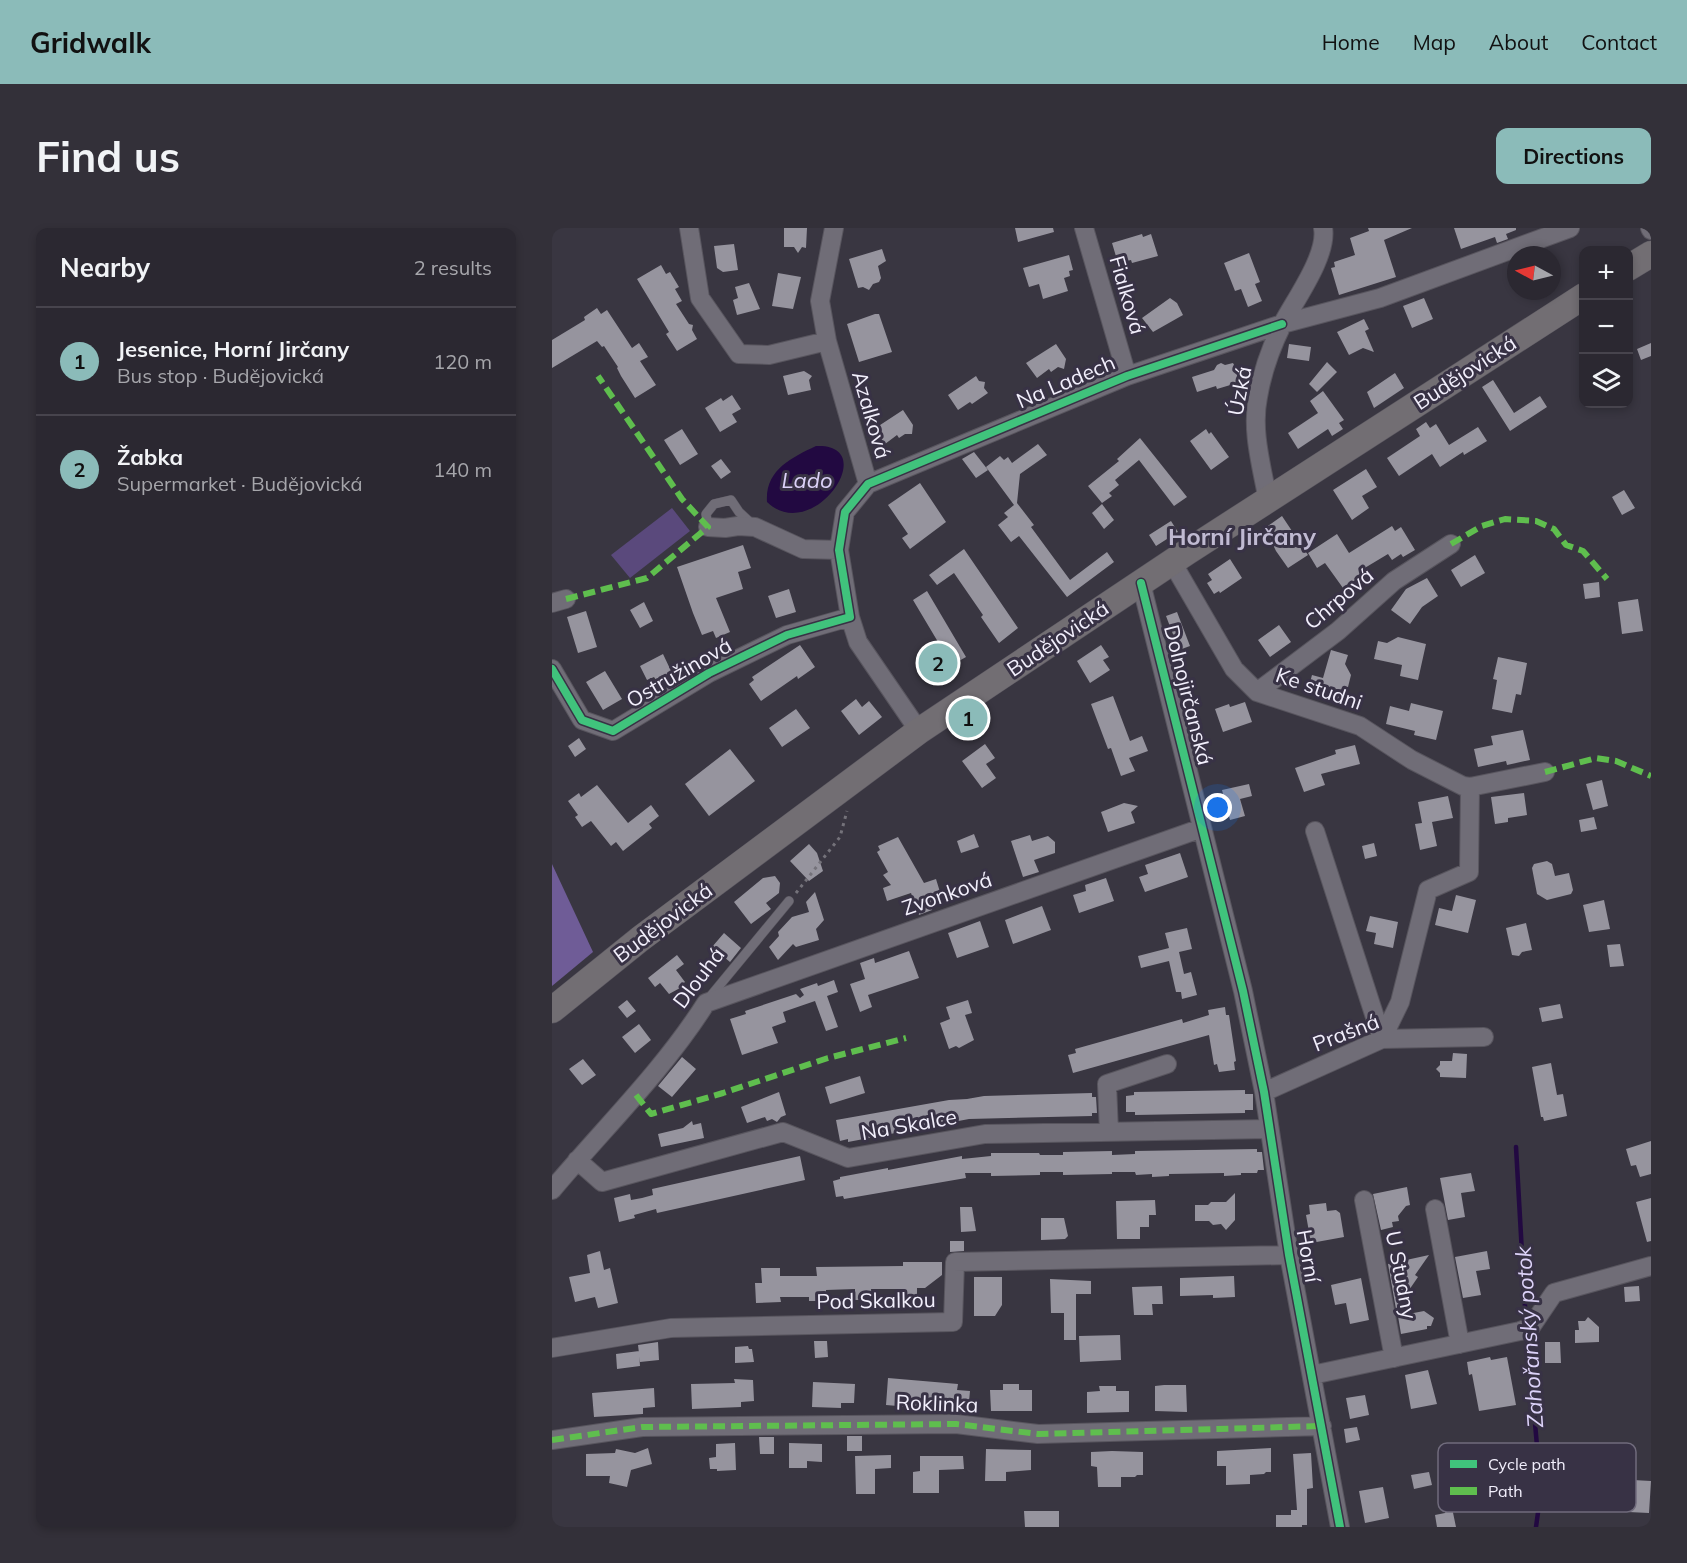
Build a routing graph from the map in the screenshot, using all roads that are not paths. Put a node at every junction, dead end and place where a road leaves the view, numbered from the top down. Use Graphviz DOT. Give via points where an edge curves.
graph roads {
  1 [pos="688,228"];
  2 [pos="834,228"];
  3 [pos="1084,228"];
  4 [pos="1323,228"];
  5 [pos="1570,228"];
  6 [pos="1651,254"];
  7 [pos="1633,265"];
  8 [pos="1579,299"];
  9 [pos="1282,324"];
  10 [pos="827,341"];
  11 [pos="1127,375"];
  12 [pos="868,484"];
  13 [pos="1268,501"];
  14 [pos="708,527"];
  15 [pos="755,527"];
  16 [pos="1451,544"];
  17 [pos="839,550"];
  18 [pos="1173,562"];
  19 [pos="1142,583"];
  20 [pos="850,617"];
  21 [pos="552,669"];
  22 [pos="1257,692"];
  23 [pos="920,731"];
  24 [pos="1545,772"];
  25 [pos="1470,787"];
  26 [pos="1202,828"];
  27 [pos="1315,831"];
  28 [pos="789,901"];
  29 [pos="1243,991"];
  30 [pos="706,1003"];
  31 [pos="552,1010"];
  32 [pos="1484,1037"];
  33 [pos="1382,1039"];
  34 [pos="1167,1064"];
  35 [pos="1264,1092"];
  36 [pos="1269,1129"];
  37 [pos="1108,1132"];
  38 [pos="577,1160"];
  39 [pos="552,1190"];
  40 [pos="1364,1200"];
  41 [pos="1435,1209"];
  42 [pos="1289,1255"];
  43 [pos="1651,1266"];
  44 [pos="1460,1344"];
  45 [pos="552,1348"];
  46 [pos="1394,1358"];
  47 [pos="1312,1376"];
  48 [pos="1322,1426"];
  49 [pos="552,1440"];
  50 [pos="1340,1527"];
  1 -- 10 [label="street" via="700,298 739,354 769,355"];
  2 -- 10 [label="street, Azalková" via="820,302"];
  3 -- 11 [label="street, Fialková"];
  4 -- 9 [label="street, Úzká" via="1320,251 1304,289"];
  5 -- 9 [label="street, Na Ladech" via="1380,298"];
  6 -- 7 [label="main road"];
  8 -- 13 [label="main road, Budějovická"];
  9 -- 11 [label="street, Na Ladech"];
  9 -- 13 [label="street, Úzká" via="1258,397 1256,429"];
  10 -- 12 [label="street, Azalková"];
  11 -- 12 [label="street, Na Ladech"];
  12 -- 17 [label="street, Azalková" via="845,512"];
  13 -- 18 [label="main road, Budějovická"];
  14 -- 15 [label="street"];
  14 -- 15 [label="lane" via="706,514 714,504 731,500"];
  15 -- 17 [label="street" via="803,549"];
  16 -- 22 [label="street, Chrpová" via="1394,581 1338,631"];
  17 -- 20 [label="street, Azalková"];
  18 -- 19 [label="main road, Budějovická"];
  18 -- 22 [label="street, Ke studni" via="1234,669"];
  19 -- 23 [label="main road, Budějovická"];
  19 -- 26 [label="street, Dolnojirčanská"];
  20 -- 21 [label="street, Ostružinová" via="787,635 709,674 614,731 582,720"];
  20 -- 23 [label="street, Azalková" via="858,642"];
  22 -- 25 [label="street, Ke studni" via="1360,726 1430,770"];
  23 -- 31 [label="main road, Budějovická" via="640,939"];
  24 -- 25 [label="street"];
  25 -- 33 [label="street" via="1469,872 1428,890 1400,1002"];
  26 -- 29 [label="street, Dolnojirčanská"];
  26 -- 30 [label="street, Zvonková"];
  27 -- 33 [label="street"];
  28 -- 30 [label="lane, Dlouhá"];
  29 -- 35 [label="street, Horní"];
  30 -- 38 [label="street, Dlouhá" via="636,1095"];
  32 -- 33 [label="street, Prašná"];
  33 -- 35 [label="street, Prašná"];
  34 -- 37 [label="street" via="1107,1084"];
  35 -- 36 [label="street, Horní"];
  36 -- 37 [label="street, Na Skalce"];
  36 -- 42 [label="street, Horní"];
  37 -- 38 [label="street, Na Skalce" via="985,1134 849,1158 783,1132 602,1182"];
  38 -- 39 [label="street, Dlouhá"];
  40 -- 46 [label="street, U Studny"];
  41 -- 44 [label="street"];
  42 -- 45 [label="street, Pod Skalkou" via="955,1262 953,1322 671,1328"];
  42 -- 47 [label="street, Horní"];
  43 -- 44 [label="street" via="1554,1293 1525,1329"];
  44 -- 46 [label="street"];
  46 -- 47 [label="street"];
  47 -- 48 [label="street, Horní"];
  48 -- 49 [label="street, Roklinka" via="1038,1434 956,1424 642,1426"];
  48 -- 50 [label="street, Horní"];
}
